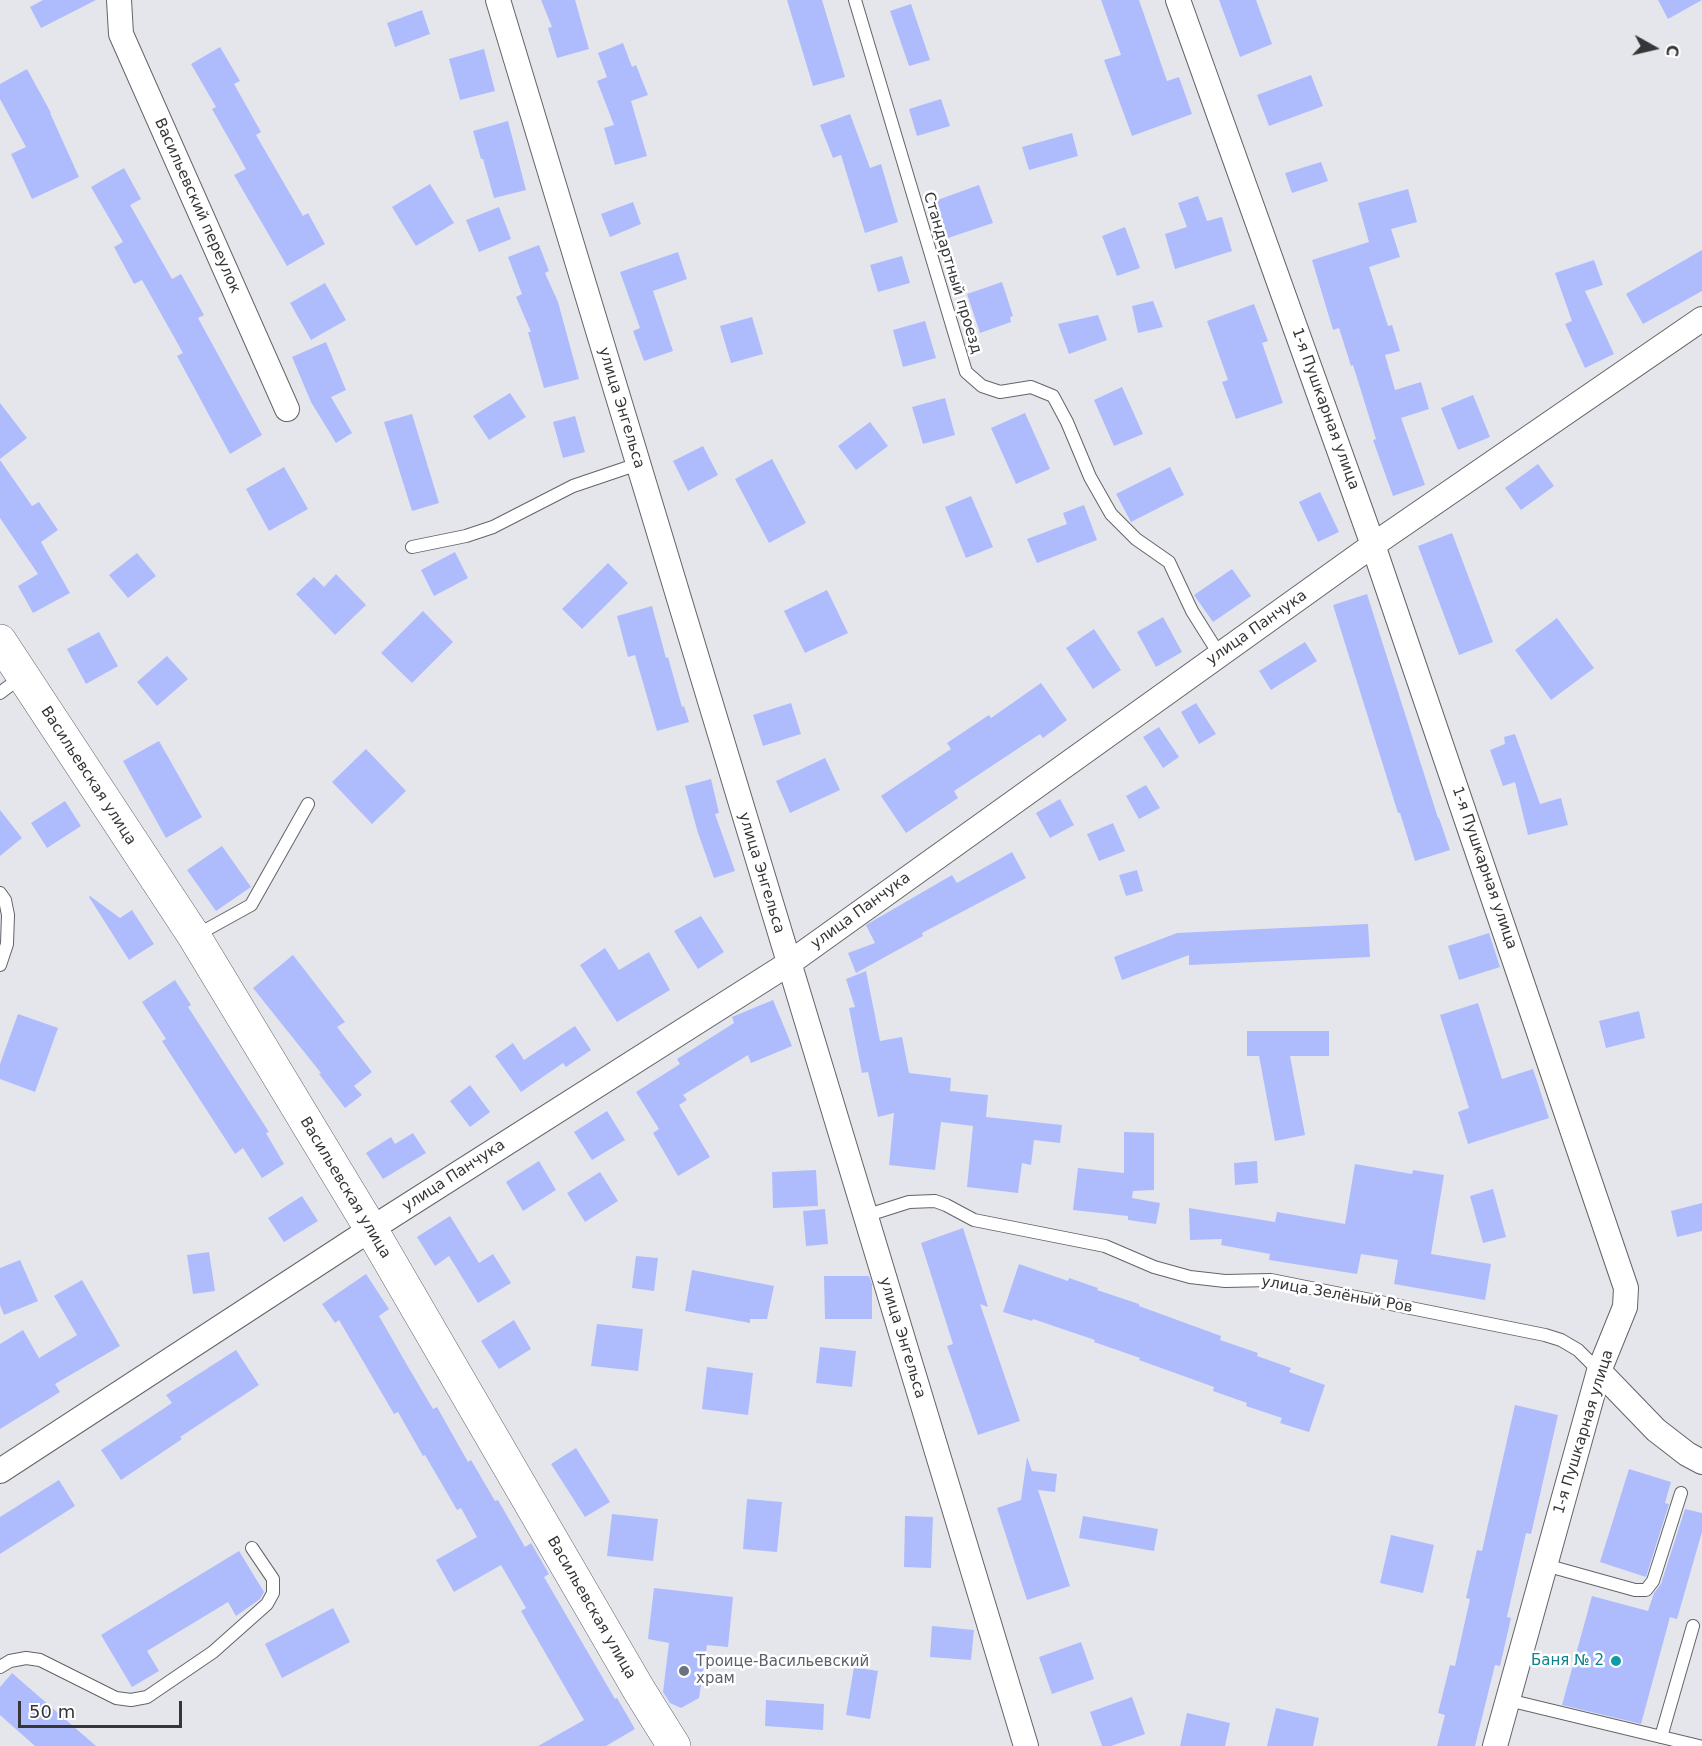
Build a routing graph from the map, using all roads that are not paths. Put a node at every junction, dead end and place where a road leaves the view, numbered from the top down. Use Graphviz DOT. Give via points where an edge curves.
graph roads {
  1 [pos="119,0"];
  2 [pos="498,0"];
  3 [pos="855,0"];
  4 [pos="1178,0"];
  5 [pos="1702,319"];
  6 [pos="287,410"];
  7 [pos="638,464"];
  8 [pos="1373,545"];
  9 [pos="412,548"];
  10 [pos="0,641"];
  11 [pos="1219,654"];
  12 [pos="11,685"];
  13 [pos="308,804"];
  14 [pos="0,893"];
  15 [pos="194,936"];
  16 [pos="788,964"];
  17 [pos="0,965"];
  18 [pos="865,1216"];
  19 [pos="371,1229"];
  20 [pos="1599,1371"];
  21 [pos="1702,1462"];
  22 [pos="0,1471"];
  23 [pos="1681,1493"];
  24 [pos="252,1548"];
  25 [pos="1545,1565"];
  26 [pos="1693,1626"];
  27 [pos="0,1667"];
  28 [pos="1508,1700"];
  29 [pos="1661,1737"];
  30 [pos="674,1746"];
  31 [pos="1026,1746"];
  32 [pos="1495,1746"];
  33 [pos="1699,1746"];
  1 -- 6 [label="street, Васильевский переулок" via="121,34"];
  2 -- 7 [label="street, улица Энгельса"];
  3 -- 11 [label="lane, Стандартный проезд" via="966,372 982,386 1000,392 1030,387 1053,396 1111,514 1136,539 1169,562 1192,611"];
  4 -- 8 [label="street, 1-я Пушкарная улица"];
  5 -- 8 [label="street, улица Панчука"];
  7 -- 9 [label="lane" via="573,486 493,527"];
  7 -- 16 [label="street, улица Энгельса"];
  8 -- 11 [label="street, улица Панчука"];
  8 -- 20 [label="street, 1-я Пушкарная улица" via="1626,1288 1625,1307"];
  10 -- 12 [label="main road, Васильевская улица"];
  11 -- 16 [label="street, улица Панчука"];
  12 -- 15 [label="main road, Васильевская улица"];
  13 -- 15 [label="lane" via="250,905"];
  14 -- 17 [label="lane" via="8,915 7,944"];
  15 -- 19 [label="main road, Васильевская улица"];
  16 -- 18 [label="street, улица Энгельса"];
  16 -- 19 [label="street, улица Панчука"];
  18 -- 20 [label="lane, улица Зелёный Ров" via="923,1200 935,1202 974,1220 1105,1246 1154,1267 1190,1276 1225,1281 1271,1280 1545,1335 1578,1350"];
  18 -- 31 [label="street, улица Энгельса"];
  19 -- 22 [label="street, улица Панчука"];
  19 -- 30 [label="main road, Васильевская улица"];
  20 -- 21 [label="street, улица Зелёный Ров" via="1656,1430"];
  20 -- 25 [label="street, 1-я Пушкарная улица"];
  23 -- 25 [label="lane" via="1653,1581 1646,1590"];
  24 -- 27 [label="lane" via="273,1579 273,1593 267,1604 213,1652 147,1697 116,1698 40,1660 10,1661"];
  25 -- 28 [label="street, 1-я Пушкарная улица"];
  26 -- 29 [label="lane"];
  28 -- 29 [label="lane"];
  28 -- 32 [label="street, 1-я Пушкарная улица"];
  29 -- 33 [label="lane"];
}
